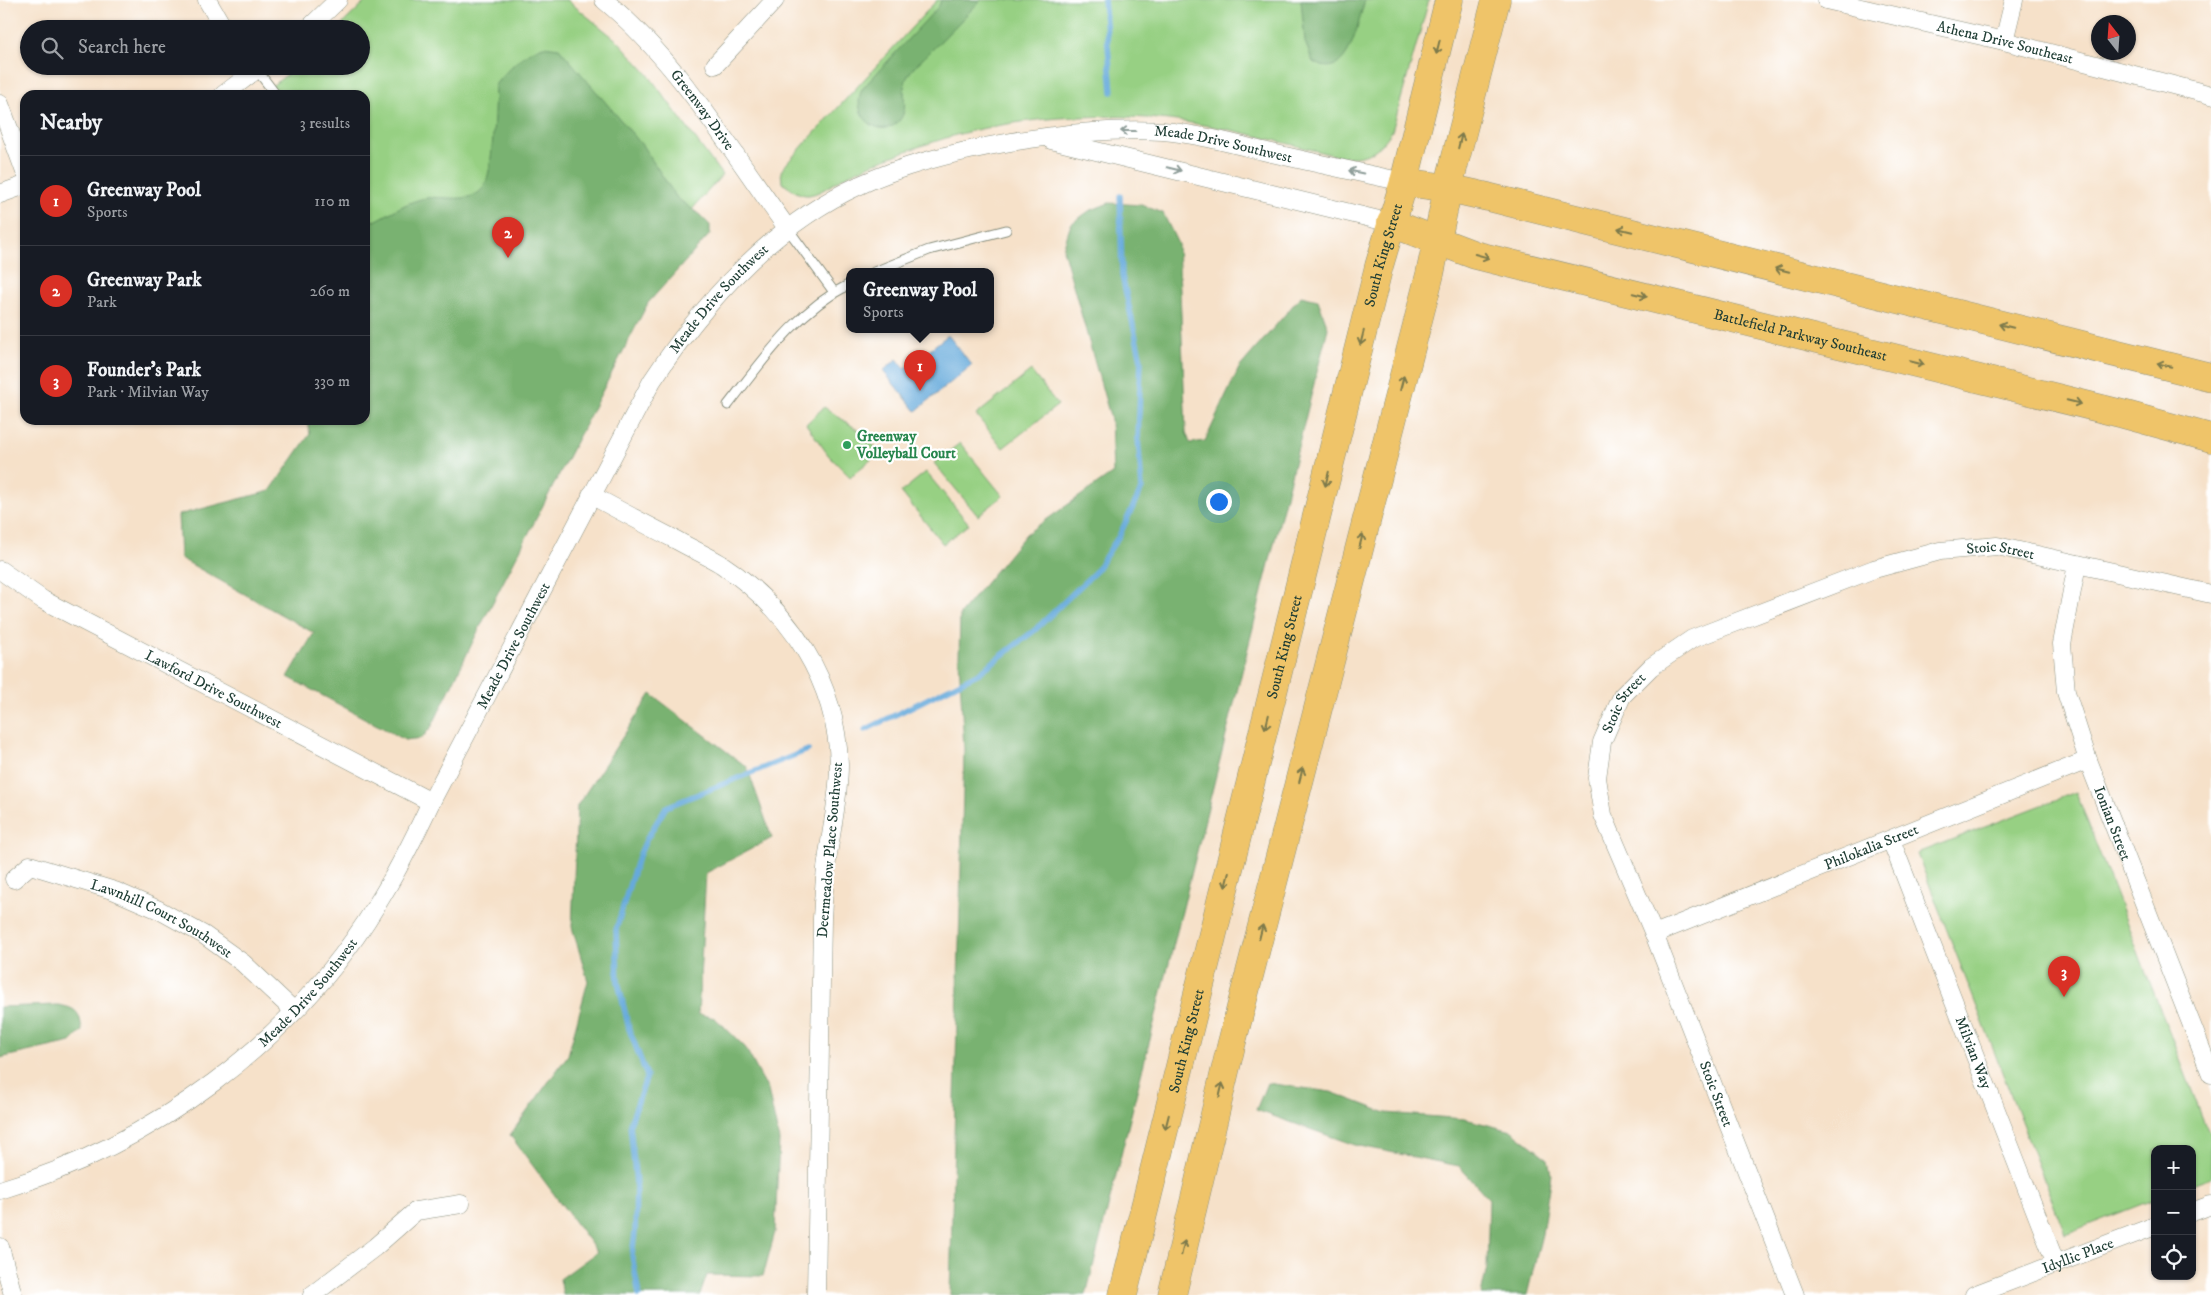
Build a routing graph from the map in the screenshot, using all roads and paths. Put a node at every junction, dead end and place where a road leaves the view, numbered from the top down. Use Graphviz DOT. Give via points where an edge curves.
graph roads {
  1 [pos="207,0"];
  2 [pos="338,0"];
  3 [pos="604,0"];
  4 [pos="774,0"];
  5 [pos="1450,0"];
  6 [pos="1496,0"];
  7 [pos="1826,0"];
  8 [pos="2014,0"];
  9 [pos="219,20"];
  10 [pos="317,20"];
  11 [pos="2004,41"];
  12 [pos="715,65"];
  13 [pos="247,75"];
  14 [pos="262,75"];
  15 [pos="229,90"];
  16 [pos="273,90"];
  17 [pos="2211,95"];
  18 [pos="0,104"];
  19 [pos="1041,137"];
  20 [pos="20,158"];
  21 [pos="1404,182"];
  22 [pos="20,186"];
  23 [pos="1448,188"];
  24 [pos="0,194"];
  25 [pos="1391,224"];
  26 [pos="788,229"];
  27 [pos="1006,230"];
  28 [pos="1437,239"];
  29 [pos="884,268"];
  30 [pos="846,286"];
  31 [pos="834,292"];
  32 [pos="2211,377"];
  33 [pos="728,405"];
  34 [pos="2211,438"];
  35 [pos="591,495"];
  36 [pos="2077,564"];
  37 [pos="0,570"];
  38 [pos="2211,594"];
  39 [pos="2088,760"];
  40 [pos="431,802"];
  41 [pos="1890,840"];
  42 [pos="14,879"];
  43 [pos="1654,934"];
  44 [pos="294,1011"];
  45 [pos="2211,1074"];
  46 [pos="0,1190"];
  47 [pos="461,1204"];
  48 [pos="2211,1204"];
  49 [pos="2196,1210"];
  50 [pos="2151,1228"];
  51 [pos="0,1247"];
  52 [pos="2056,1264"];
  53 [pos="13,1295"];
  54 [pos="312,1295"];
  55 [pos="816,1295"];
  56 [pos="1123,1295"];
  57 [pos="1172,1295"];
  58 [pos="1795,1295"];
  59 [pos="1974,1295"];
  1 -- 9 [label="street"];
  2 -- 10 [label="street"];
  3 -- 26 [label="street, Greenway Drive" via="657,50 686,86"];
  4 -- 12 [label="street"];
  5 -- 21 [label="main road, South King Street, one-way"];
  23 -- 6 [label="main road, one-way"];
  7 -- 11 [label="street, Athena Drive Southeast"];
  8 -- 11 [label="street"];
  11 -- 17 [label="street, Athena Drive Southeast"];
  13 -- 15 [label="street"];
  14 -- 16 [label="lane"];
  18 -- 20 [label="street"];
  21 -- 19 [label="street, Meade Drive Southwest, one-way" via="1164,131 1104,131"];
  19 -- 25 [label="street, Meade Drive Southwest, one-way"];
  19 -- 26 [label="street, Meade Drive Southwest" via="904,167 859,186"];
  21 -- 23 [label="main road"];
  21 -- 25 [label="main road, South King Street"];
  22 -- 24 [label="street"];
  23 -- 28 [label="main road"];
  32 -- 23 [label="main road, one-way"];
  25 -- 28 [label="main road, Battlefield Parkway Southeast"];
  25 -- 56 [label="main road, South King Street, one-way"];
  26 -- 31 [label="lane"];
  26 -- 35 [label="street, Meade Drive Southwest" via="714,298 681,338 652,381"];
  27 -- 29 [label="lane" via="929,250"];
  28 -- 34 [label="main road, Battlefield Parkway Southeast, one-way" via="1475,255"];
  57 -- 28 [label="main road, one-way" via="1231,1046"];
  30 -- 31 [label="lane"];
  31 -- 33 [label="lane" via="805,313 775,344"];
  35 -- 40 [label="street, Meade Drive Southwest"];
  35 -- 55 [label="street, Deermeadow Place Southwest" via="720,564 749,584 797,636 828,697 839,766 822,918"];
  36 -- 38 [label="street, Stoic Street"];
  36 -- 39 [label="street, Ionian Street" via="2062,644 2066,692"];
  36 -- 43 [label="street, Stoic Street" via="1997,546 1940,550 1874,569 1692,639 1650,666 1622,696 1602,742 1597,778 1603,815"];
  37 -- 40 [label="street, Lawford Drive Southwest" via="43,600"];
  39 -- 41 [label="street, Philokalia Street"];
  39 -- 45 [label="street, Ionian Street"];
  40 -- 44 [label="street, Meade Drive Southwest" via="376,908 342,956"];
  41 -- 43 [label="street, Philokalia Street"];
  41 -- 52 [label="street, Milvian Way"];
  42 -- 44 [label="street, Lawnhill Court Southwest" via="30,865 115,891 159,910 204,935 243,964"];
  43 -- 58 [label="street, Stoic Street"];
  44 -- 46 [label="street, Meade Drive Southwest" via="206,1088 157,1121 106,1149"];
  47 -- 54 [label="street" via="416,1211"];
  48 -- 49 [label="street"];
  50 -- 52 [label="street, Idyllic Place"];
  51 -- 53 [label="street"];
  52 -- 59 [label="street, Idyllic Place"];
}
